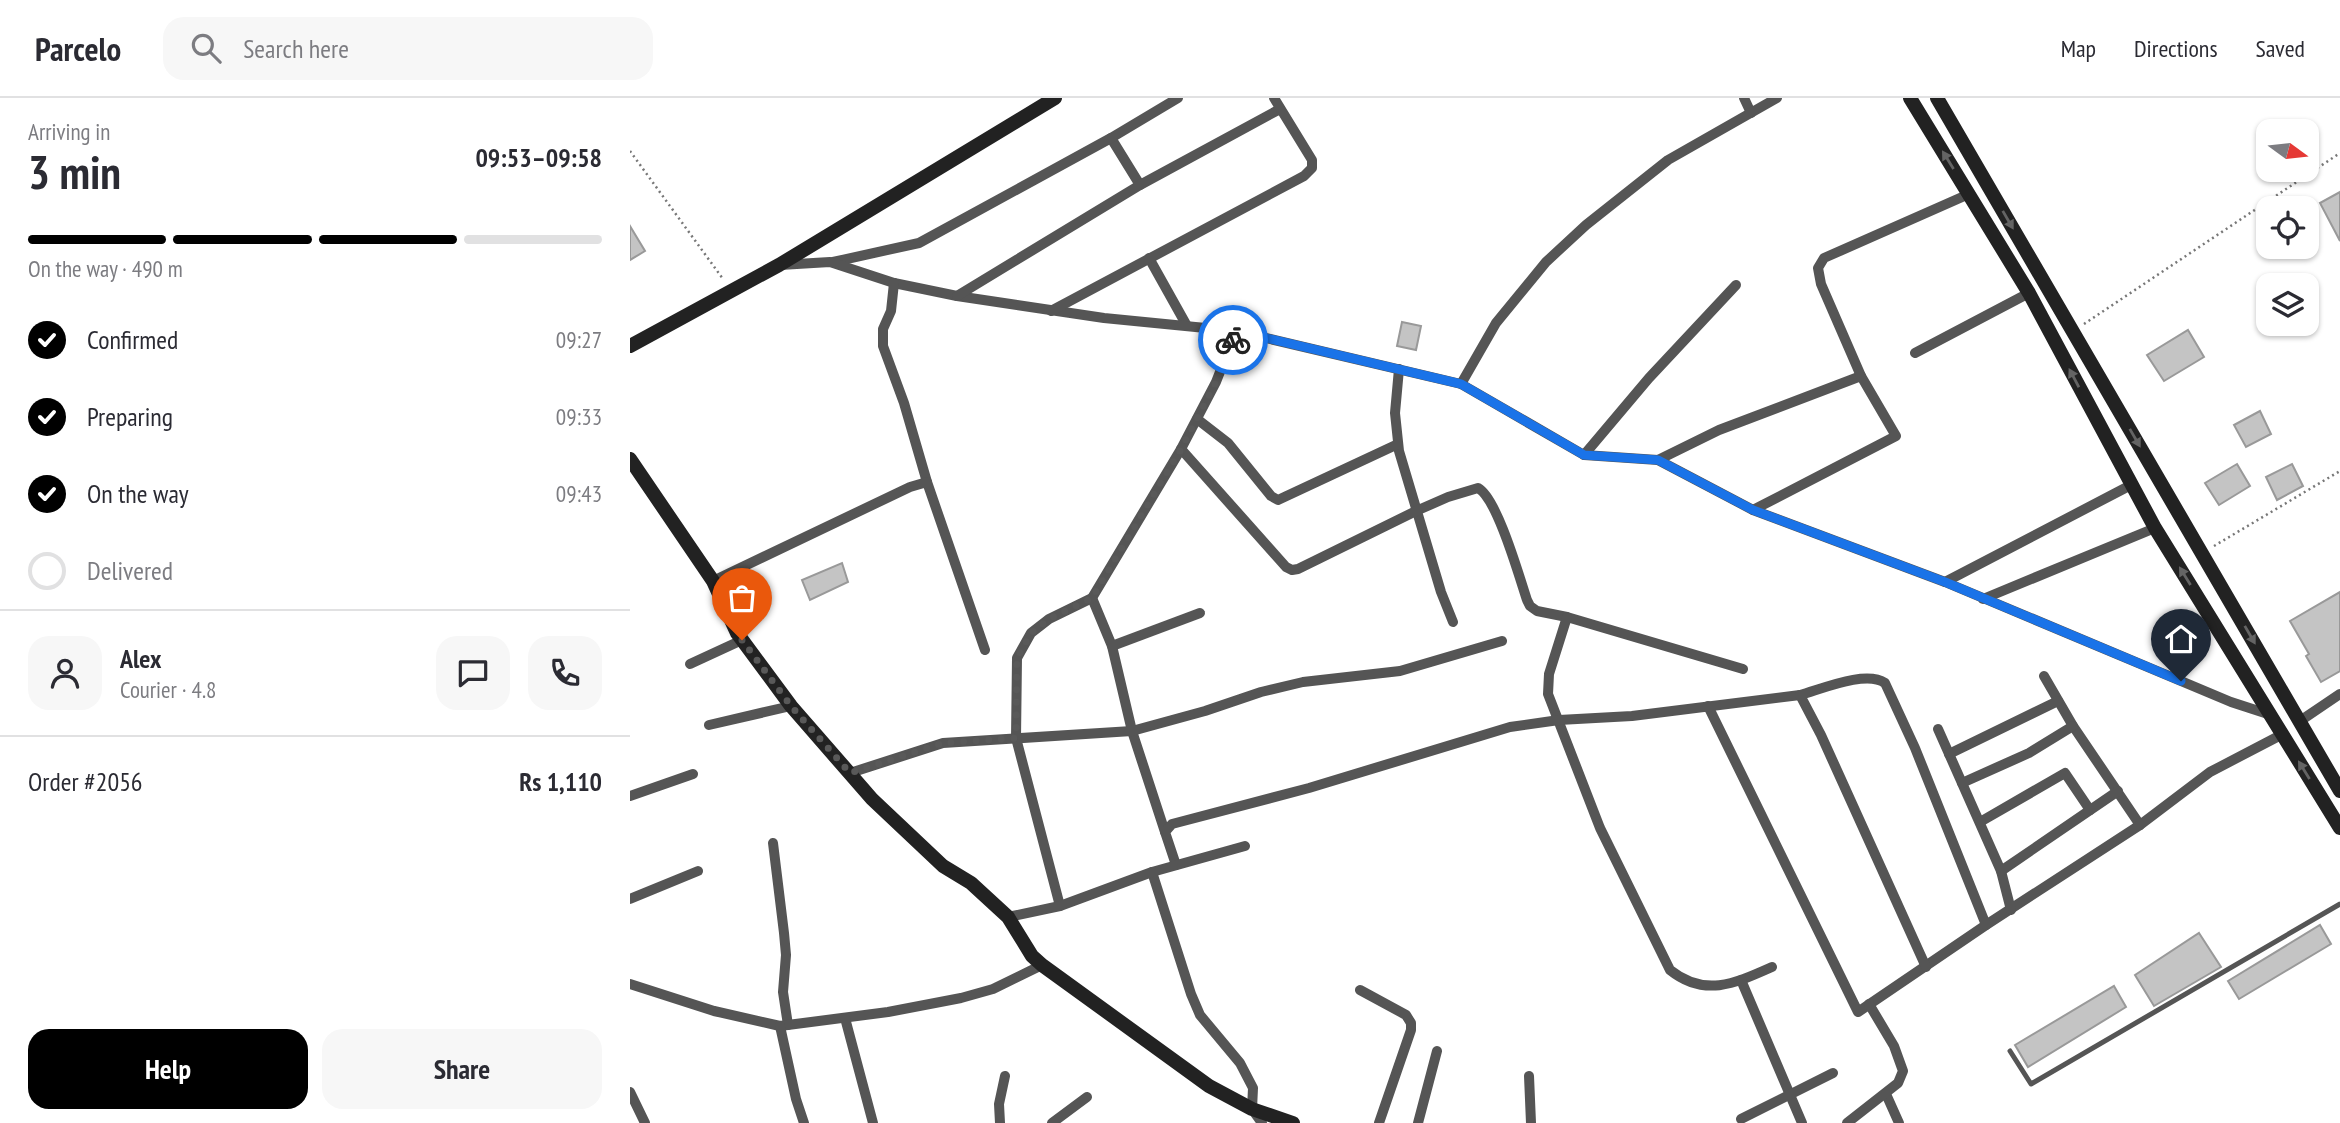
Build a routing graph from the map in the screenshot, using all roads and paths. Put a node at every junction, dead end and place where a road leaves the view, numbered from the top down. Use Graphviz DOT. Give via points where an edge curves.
graph roads {
  1 [pos="1055,98"];
  2 [pos="1178,98"];
  3 [pos="1274,98"];
  4 [pos="1744,98"];
  5 [pos="1777,98"];
  6 [pos="1910,98"];
  7 [pos="1937,98"];
  8 [pos="1280,109"];
  9 [pos="1751,113"];
  10 [pos="1111,138"];
  11 [pos="630,151"];
  12 [pos="2340,153"];
  13 [pos="1140,185"];
  14 [pos="1969,194"];
  15 [pos="1149,258"];
  16 [pos="830,262"];
  17 [pos="779,265"];
  18 [pos="894,283"];
  19 [pos="1736,285"];
  20 [pos="731,290"];
  21 [pos="2029,293"];
  22 [pos="957,296"];
  23 [pos="1051,311"];
  24 [pos="1186,326"];
  25 [pos="1237,331"];
  26 [pos="2073,331"];
  27 [pos="630,346"];
  28 [pos="1915,354"];
  29 [pos="1399,369"];
  30 [pos="1861,376"];
  31 [pos="1461,384"];
  32 [pos="1197,419"];
  33 [pos="1398,444"];
  34 [pos="1181,449"];
  35 [pos="1584,455"];
  36 [pos="630,459"];
  37 [pos="1658,460"];
  38 [pos="2340,471"];
  39 [pos="927,482"];
  40 [pos="2131,485"];
  41 [pos="1753,510"];
  42 [pos="1416,511"];
  43 [pos="2155,528"];
  44 [pos="2202,553"];
  45 [pos="713,581"];
  46 [pos="1945,582"];
  47 [pos="1092,598"];
  48 [pos="1983,599"];
  49 [pos="1199,612"];
  50 [pos="1567,617"];
  51 [pos="1453,622"];
  52 [pos="742,640"];
  53 [pos="1502,641"];
  54 [pos="1112,646"];
  55 [pos="985,650"];
  56 [pos="690,664"];
  57 [pos="1743,669"];
  58 [pos="2044,676"];
  59 [pos="2340,694"];
  60 [pos="1800,695"];
  61 [pos="2058,701"];
  62 [pos="791,706"];
  63 [pos="1709,706"];
  64 [pos="2271,715"];
  65 [pos="1559,720"];
  66 [pos="2300,721"];
  67 [pos="709,725"];
  68 [pos="2073,726"];
  69 [pos="1938,729"];
  70 [pos="1132,731"];
  71 [pos="2281,735"];
  72 [pos="1016,738"];
  73 [pos="1949,754"];
  74 [pos="850,773"];
  75 [pos="693,774"];
  76 [pos="1962,783"];
  77 [pos="2118,791"];
  78 [pos="2340,791"];
  79 [pos="630,796"];
  80 [pos="2090,810"];
  81 [pos="1979,822"];
  82 [pos="2140,825"];
  83 [pos="2340,828"];
  84 [pos="1165,832"];
  85 [pos="773,844"];
  86 [pos="1245,846"];
  87 [pos="1176,865"];
  88 [pos="698,871"];
  89 [pos="2001,871"];
  90 [pos="1152,872"];
  91 [pos="630,899"];
  92 [pos="2340,904"];
  93 [pos="1060,906"];
  94 [pos="2011,911"];
  95 [pos="1008,917"];
  96 [pos="1986,925"];
  97 [pos="1042,965"];
  98 [pos="1772,967"];
  99 [pos="1926,967"];
  100 [pos="1741,980"];
  101 [pos="630,984"];
  102 [pos="1360,990"];
  103 [pos="1869,1004"];
  104 [pos="845,1018"];
  105 [pos="784,1025"];
  106 [pos="1437,1051"];
  107 [pos="2010,1051"];
  108 [pos="1833,1073"];
  109 [pos="1005,1076"];
  110 [pos="1529,1076"];
  111 [pos="630,1092"];
  112 [pos="1886,1094"];
  113 [pos="1789,1095"];
  114 [pos="1087,1097"];
  115 [pos="1252,1109"];
  116 [pos="1741,1119"];
  117 [pos="645,1123"];
  118 [pos="804,1123"];
  119 [pos="873,1123"];
  120 [pos="1000,1123"];
  121 [pos="1052,1123"];
  122 [pos="1262,1123"];
  123 [pos="1293,1123"];
  124 [pos="1379,1123"];
  125 [pos="1418,1123"];
  126 [pos="1531,1123"];
  127 [pos="1802,1123"];
  128 [pos="1847,1123"];
  129 [pos="1899,1123"];
  1 -- 17 [label="main road"];
  2 -- 10 [label="street"];
  3 -- 8 [label="street"];
  4 -- 9 [label="street"];
  5 -- 9 [label="street"];
  14 -- 6 [label="main road, one-way"];
  7 -- 26 [label="main road, one-way"];
  8 -- 13 [label="street"];
  8 -- 15 [label="street" via="1312,160 1312,168"];
  9 -- 31 [label="street" via="1668,160 1546,262 1496,323"];
  10 -- 13 [label="street"];
  10 -- 16 [label="street" via="919,243"];
  11 -- 20 [label="path"];
  12 -- 26 [label="path"];
  13 -- 22 [label="street"];
  14 -- 21 [label="main road"];
  14 -- 30 [label="street" via="1824,258 1818,268"];
  15 -- 23 [label="street"];
  15 -- 24 [label="street"];
  16 -- 17 [label="street"];
  16 -- 18 [label="street"];
  17 -- 20 [label="main road"];
  18 -- 22 [label="street"];
  18 -- 39 [label="street" via="883,346"];
  19 -- 35 [label="street" via="1648,378"];
  20 -- 27 [label="main road"];
  21 -- 28 [label="street"];
  40 -- 21 [label="main road, one-way"];
  22 -- 23 [label="street"];
  23 -- 24 [label="street"];
  24 -- 25 [label="street"];
  25 -- 29 [label="street"];
  25 -- 32 [label="street"];
  26 -- 44 [label="main road, one-way"];
  29 -- 31 [label="street"];
  29 -- 33 [label="street"];
  30 -- 37 [label="street" via="1719,430"];
  30 -- 41 [label="street" via="1896,436"];
  31 -- 35 [label="street"];
  32 -- 33 [label="street" via="1227,443 1278,500"];
  32 -- 34 [label="street"];
  33 -- 42 [label="street"];
  34 -- 42 [label="street" via="1292,570"];
  34 -- 47 [label="street"];
  35 -- 37 [label="street"];
  36 -- 45 [label="main road"];
  37 -- 41 [label="street"];
  38 -- 44 [label="path"];
  39 -- 45 [label="street"];
  39 -- 55 [label="street"];
  40 -- 43 [label="main road"];
  40 -- 46 [label="street"];
  41 -- 46 [label="street"];
  42 -- 50 [label="street" via="1471,489 1486,492 1530,606"];
  42 -- 51 [label="street"];
  43 -- 48 [label="street"];
  64 -- 43 [label="main road, one-way"];
  44 -- 66 [label="main road, one-way"];
  45 -- 52 [label="main road"];
  46 -- 48 [label="street"];
  47 -- 54 [label="street"];
  47 -- 72 [label="street" via="1031,633 1017,658"];
  48 -- 64 [label="street"];
  49 -- 54 [label="street"];
  50 -- 57 [label="street"];
  50 -- 65 [label="street" via="1547,684"];
  52 -- 56 [label="street"];
  52 -- 62 [label="main road"];
  53 -- 70 [label="street" via="1400,671 1303,682 1261,692"];
  54 -- 70 [label="street"];
  58 -- 61 [label="street"];
  59 -- 66 [label="street"];
  60 -- 63 [label="street"];
  60 -- 96 [label="street" via="1862,678 1885,683"];
  60 -- 99 [label="street"];
  61 -- 68 [label="street"];
  61 -- 73 [label="street"];
  62 -- 67 [label="street"];
  62 -- 74 [label="main road"];
  63 -- 65 [label="street"];
  63 -- 103 [label="street" via="1858,1012"];
  64 -- 71 [label="main road"];
  65 -- 84 [label="street" via="1510,727 1172,824"];
  65 -- 100 [label="street" via="1600,828 1671,970 1702,985 1717,987"];
  66 -- 78 [label="main road"];
  68 -- 76 [label="street" via="2029,753"];
  68 -- 77 [label="street"];
  69 -- 73 [label="street"];
  70 -- 72 [label="street"];
  70 -- 84 [label="street"];
  71 -- 82 [label="street" via="2210,772"];
  83 -- 71 [label="main road, one-way"];
  72 -- 74 [label="street" via="943,743"];
  72 -- 93 [label="street"];
  73 -- 76 [label="street"];
  74 -- 95 [label="main road" via="943,866 971,883"];
  75 -- 79 [label="street"];
  76 -- 81 [label="street"];
  77 -- 80 [label="street"];
  77 -- 82 [label="street"];
  80 -- 81 [label="street" via="2064,773"];
  80 -- 89 [label="street"];
  81 -- 89 [label="street"];
  82 -- 94 [label="street"];
  84 -- 87 [label="street"];
  85 -- 105 [label="street" via="786,955"];
  86 -- 87 [label="street"];
  87 -- 90 [label="street"];
  88 -- 91 [label="street"];
  89 -- 94 [label="street"];
  90 -- 93 [label="street"];
  90 -- 115 [label="street" via="1191,994 1200,1015 1240,1063 1253,1088"];
  92 -- 107 [label="lane" via="2031,1084"];
  93 -- 95 [label="street"];
  94 -- 96 [label="street"];
  95 -- 97 [label="main road"];
  96 -- 99 [label="street"];
  97 -- 104 [label="street" via="971,995"];
  97 -- 115 [label="main road" via="1209,1086"];
  98 -- 100 [label="street"];
  99 -- 103 [label="street"];
  100 -- 113 [label="street"];
  101 -- 105 [label="street" via="714,1011"];
  102 -- 124 [label="street" via="1406,1015 1411,1023"];
  103 -- 112 [label="street" via="1902,1066 1902,1077"];
  104 -- 105 [label="street"];
  104 -- 119 [label="street"];
  105 -- 118 [label="street"];
  106 -- 125 [label="street"];
  108 -- 113 [label="street"];
  109 -- 120 [label="street"];
  110 -- 126 [label="street"];
  111 -- 117 [label="street"];
  112 -- 128 [label="street"];
  112 -- 129 [label="street"];
  113 -- 116 [label="street"];
  113 -- 127 [label="street"];
  114 -- 121 [label="street"];
  115 -- 122 [label="street"];
  115 -- 123 [label="main road"];
}
